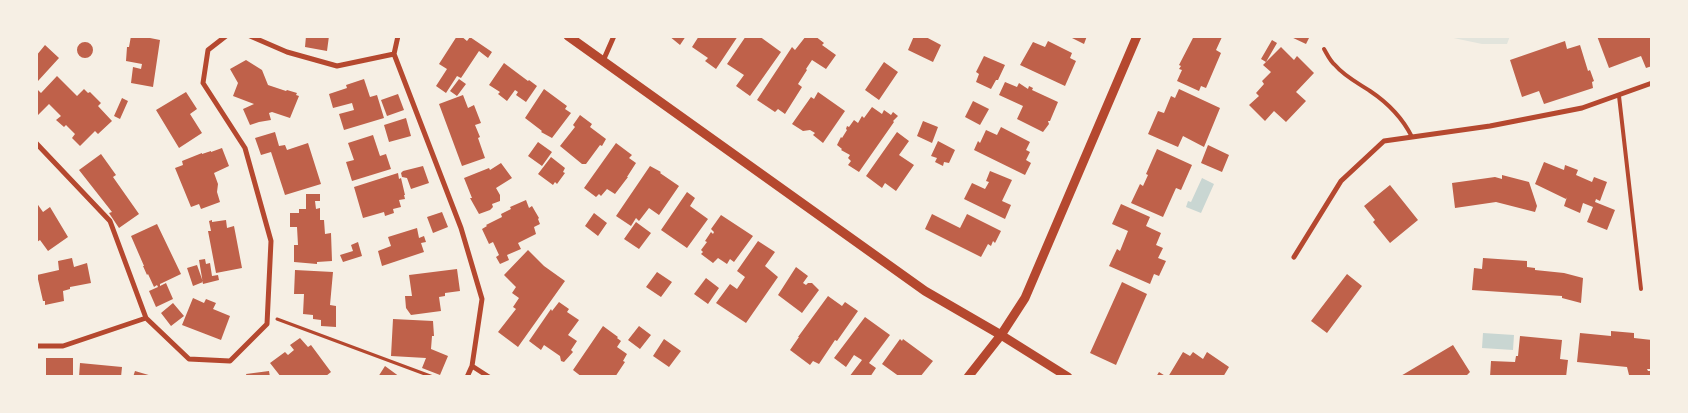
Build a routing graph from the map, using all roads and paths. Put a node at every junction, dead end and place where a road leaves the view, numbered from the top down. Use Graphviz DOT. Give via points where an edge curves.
graph roads {
  1 [pos="226,36"];
  2 [pos="250,36"];
  3 [pos="398,36"];
  4 [pos="568,36"];
  5 [pos="614,36"];
  6 [pos="1137,36"];
  7 [pos="1324,49"];
  8 [pos="394,54"];
  9 [pos="603,61"];
  10 [pos="1652,83"];
  11 [pos="1619,96"];
  12 [pos="1412,137"];
  13 [pos="36,144"];
  14 [pos="1294,257"];
  15 [pos="1641,289"];
  16 [pos="267,315"];
  17 [pos="146,318"];
  18 [pos="1001,335"];
  19 [pos="36,346"];
  20 [pos="472,366"];
  21 [pos="433,377"];
  22 [pos="467,377"];
  23 [pos="489,377"];
  24 [pos="968,377"];
  25 [pos="1068,377"];
  1 -- 16 [label="street" via="208,50 203,83 245,148 271,241"];
  2 -- 8 [label="street" via="287,52 337,66"];
  3 -- 8 [label="street"];
  4 -- 9 [label="street"];
  5 -- 9 [label="street"];
  6 -- 18 [label="street" via="1025,298"];
  7 -- 12 [label="lane" via="1340,71 1395,111"];
  8 -- 20 [label="street" via="461,228 482,299"];
  9 -- 18 [label="street" via="925,291"];
  10 -- 11 [label="street"];
  11 -- 12 [label="street" via="1573,110"];
  11 -- 15 [label="lane"];
  12 -- 14 [label="street" via="1384,141 1341,181"];
  13 -- 17 [label="street" via="110,221"];
  16 -- 17 [label="street" via="267,324 230,361 189,359"];
  16 -- 21 [label="path"];
  17 -- 19 [label="street" via="63,346"];
  18 -- 24 [label="street"];
  18 -- 25 [label="street"];
  20 -- 22 [label="street"];
  20 -- 23 [label="street"];
}
